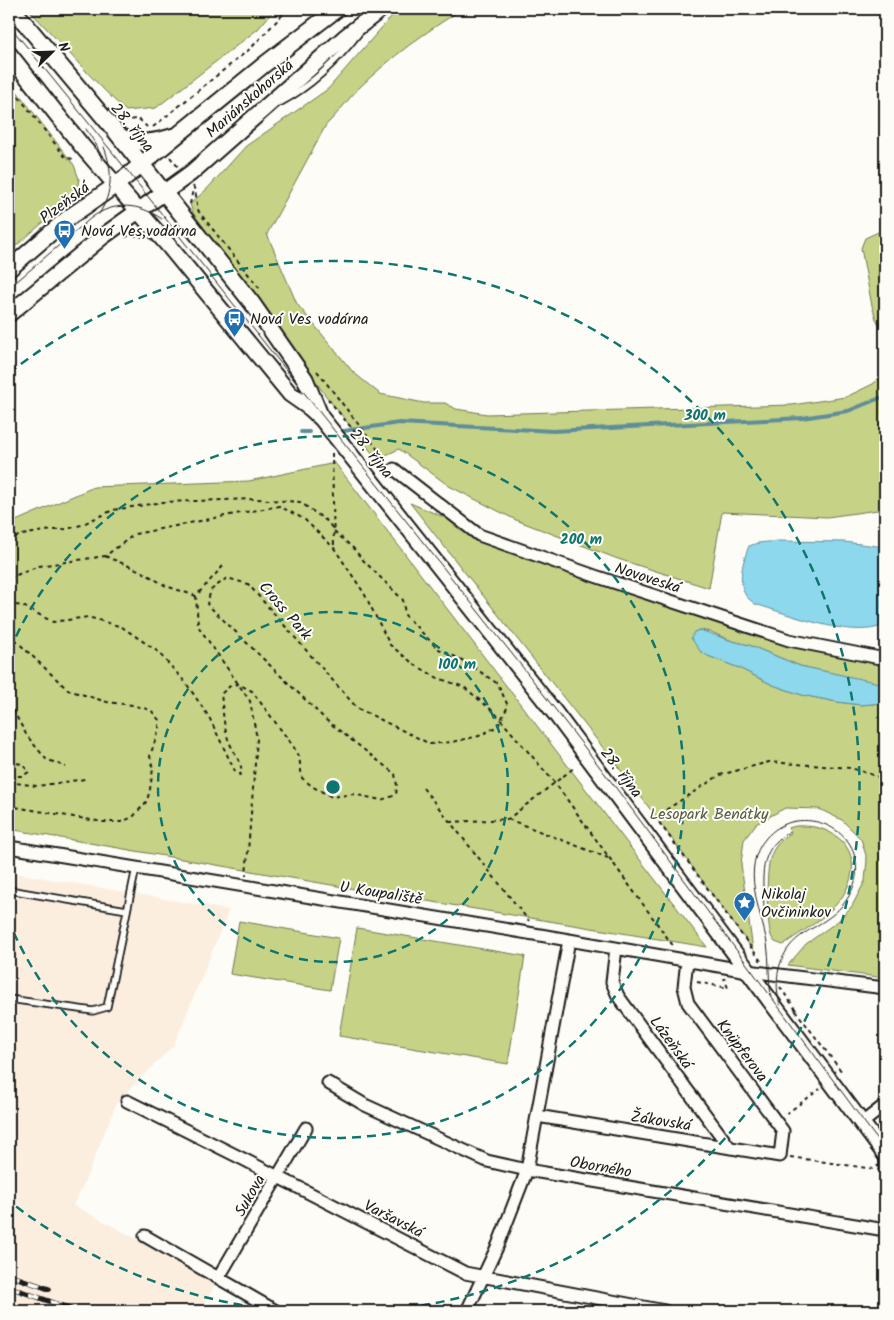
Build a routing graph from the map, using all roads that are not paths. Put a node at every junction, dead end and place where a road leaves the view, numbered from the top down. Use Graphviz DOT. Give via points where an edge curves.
graph roads {
  1 [pos="12,9"];
  2 [pos="337,9"];
  3 [pos="376,13"];
  4 [pos="9,54"];
  5 [pos="117,127"];
  6 [pos="180,134"];
  7 [pos="142,165"];
  8 [pos="116,185"];
  9 [pos="163,192"];
  10 [pos="138,211"];
  11 [pos="9,269"];
  12 [pos="9,314"];
  13 [pos="322,418"];
  14 [pos="394,469"];
  15 [pos="885,659"];
  16 [pos="9,847"];
  17 [pos="136,868"];
  18 [pos="9,890"];
  19 [pos="127,910"];
  20 [pos="569,940"];
  21 [pos="616,948"];
  22 [pos="687,960"];
  23 [pos="748,971"];
  24 [pos="885,988"];
  25 [pos="9,999"];
  26 [pos="328,1083"];
  27 [pos="127,1101"];
  28 [pos="885,1105"];
  29 [pos="537,1116"];
  30 [pos="862,1123"];
  31 [pos="306,1128"];
  32 [pos="730,1148"];
  33 [pos="780,1156"];
  34 [pos="881,1159"];
  35 [pos="527,1170"];
  36 [pos="278,1177"];
  37 [pos="885,1230"];
  38 [pos="145,1236"];
  39 [pos="484,1276"];
  40 [pos="219,1277"];
  41 [pos="276,1311"];
  42 [pos="467,1311"];
  43 [pos="665,1311"];
  1 -- 5 [label="main road, 28. října"];
  2 -- 6 [label="main road, Mariánskohorská"];
  3 -- 9 [label="main road, Mariánskohorská" via="191,173"];
  4 -- 8 [label="main road, 28. října" via="80,155"];
  5 -- 6 [label="main road" via="127,140 138,142"];
  5 -- 7 [label="main road, 28. října"];
  6 -- 7 [label="main road, Mariánskohorská"];
  7 -- 8 [label="main road, Plzeňská"];
  7 -- 9 [label="main road, 28. října"];
  8 -- 10 [label="main road, 28. října"];
  8 -- 11 [label="main road, Plzeňská" via="68,218"];
  9 -- 10 [label="main road, Mariánskohorská"];
  9 -- 13 [label="main road, 28. října" via="252,303 305,379"];
  10 -- 12 [label="main road"];
  10 -- 13 [label="main road, 28. října" via="290,394"];
  13 -- 23 [label="main road, 28. října" via="336,446 555,712"];
  14 -- 15 [label="street, Novoveská" via="479,535 789,640"];
  16 -- 17 [label="street, U Koupaliště"];
  17 -- 19 [label="lane"];
  17 -- 20 [label="street, U Koupaliště"];
  18 -- 19 [label="lane"];
  19 -- 25 [label="lane" via="107,1007 93,1011"];
  20 -- 21 [label="street, U Koupaliště"];
  20 -- 29 [label="street"];
  21 -- 22 [label="street, U Koupaliště"];
  21 -- 32 [label="street, Lázeňská" via="612,982 618,996"];
  22 -- 23 [label="street, U Koupaliště"];
  22 -- 33 [label="street, Knüpferova" via="684,987 688,1004 783,1131"];
  23 -- 24 [label="street, U Koupaliště"];
  23 -- 30 [label="main road, 28. října"];
  26 -- 35 [label="street, Oborného" via="365,1105 487,1161"];
  27 -- 36 [label="street, Varšavská"];
  28 -- 30 [label="street"];
  29 -- 32 [label="street, Žákovská"];
  29 -- 35 [label="street"];
  30 -- 34 [label="main road, 28. října"];
  31 -- 36 [label="street, Sukova"];
  32 -- 33 [label="street, Žákovská"];
  35 -- 37 [label="street, Oborného"];
  35 -- 39 [label="street"];
  36 -- 39 [label="street, Varšavská" via="464,1273"];
  36 -- 40 [label="street, Sukova"];
  38 -- 40 [label="street"];
  39 -- 42 [label="street"];
  39 -- 43 [label="street, Varšavská"];
  40 -- 41 [label="street"];
}
